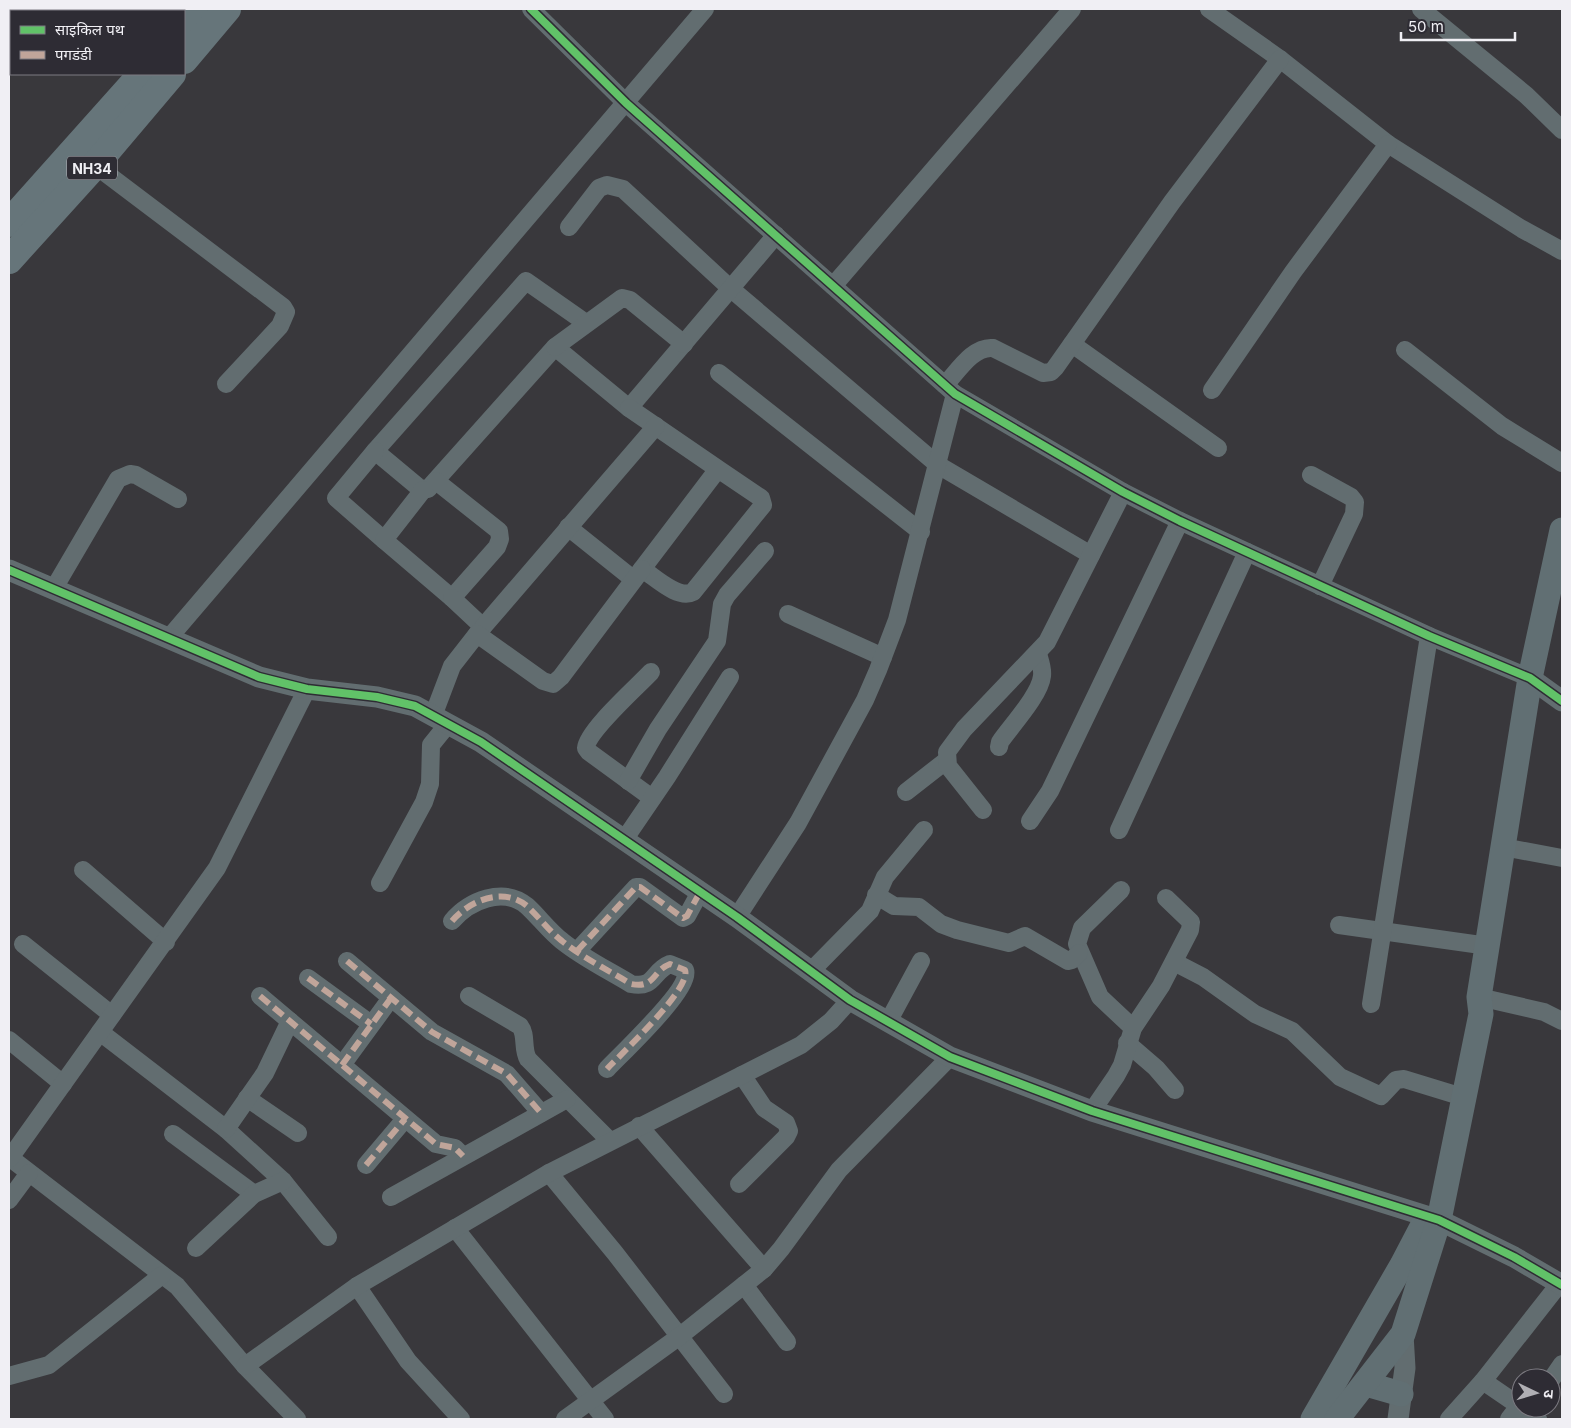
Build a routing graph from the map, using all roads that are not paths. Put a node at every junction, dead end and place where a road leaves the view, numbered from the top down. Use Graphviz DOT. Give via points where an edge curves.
graph roads {
  1 [pos="530,9"];
  2 [pos="705,9"];
  3 [pos="1209,9"];
  4 [pos="1422,9"];
  5 [pos="215,10"];
  6 [pos="1066,11"];
  7 [pos="185,25"];
  8 [pos="185,58"];
  9 [pos="1280,59"];
  10 [pos="141,75"];
  11 [pos="171,75"];
  12 [pos="626,103"];
  13 [pos="1562,130"];
  14 [pos="1388,144"];
  15 [pos="95,165"];
  16 [pos="56,190"];
  17 [pos="22,221"];
  18 [pos="569,227"];
  19 [pos="776,235"];
  20 [pos="1562,251"];
  21 [pos="9,260"];
  22 [pos="834,286"];
  23 [pos="730,288"];
  24 [pos="586,323"];
  25 [pos="684,344"];
  26 [pos="1072,344"];
  27 [pos="555,347"];
  28 [pos="1405,350"];
  29 [pos="719,373"];
  30 [pos="226,384"];
  31 [pos="950,389"];
  32 [pos="1212,390"];
  33 [pos="628,408"];
  34 [pos="656,426"];
  35 [pos="1218,448"];
  36 [pos="375,451"];
  37 [pos="1562,463"];
  38 [pos="938,465"];
  39 [pos="718,468"];
  40 [pos="1311,475"];
  41 [pos="429,485"];
  42 [pos="1123,492"];
  43 [pos="178,499"];
  44 [pos="1180,521"];
  45 [pos="568,527"];
  46 [pos="1562,530"];
  47 [pos="921,532"];
  48 [pos="384,540"];
  49 [pos="765,551"];
  50 [pos="1247,552"];
  51 [pos="1091,555"];
  52 [pos="9,570"];
  53 [pos="637,574"];
  54 [pos="1320,586"];
  55 [pos="53,590"];
  56 [pos="452,598"];
  57 [pos="788,614"];
  58 [pos="480,630"];
  59 [pos="1429,636"];
  60 [pos="168,639"];
  61 [pos="1038,654"];
  62 [pos="883,657"];
  63 [pos="651,672"];
  64 [pos="730,678"];
  65 [pos="1530,678"];
  66 [pos="307,689"];
  67 [pos="1562,701"];
  68 [pos="440,720"];
  69 [pos="999,747"];
  70 [pos="947,760"];
  71 [pos="628,781"];
  72 [pos="906,792"];
  73 [pos="652,798"];
  74 [pos="983,810"];
  75 [pos="1030,821"];
  76 [pos="924,830"];
  77 [pos="1119,830"];
  78 [pos="624,840"];
  79 [pos="1503,847"];
  80 [pos="1562,858"];
  81 [pos="83,870"];
  82 [pos="380,883"];
  83 [pos="1122,890"];
  84 [pos="700,892"];
  85 [pos="876,895"];
  86 [pos="1166,898"];
  87 [pos="737,918"];
  88 [pos="452,921"];
  89 [pos="1339,925"];
  90 [pos="1383,931"];
  91 [pos="166,942"];
  92 [pos="23,944"];
  93 [pos="1488,946"];
  94 [pos="576,951"];
  95 [pos="1079,953"];
  96 [pos="347,961"];
  97 [pos="921,961"];
  98 [pos="1174,962"];
  99 [pos="811,971"];
  100 [pos="308,978"];
  101 [pos="260,996"];
  102 [pos="469,996"];
  103 [pos="1479,997"];
  104 [pos="391,998"];
  105 [pos="850,1000"];
  106 [pos="1371,1004"];
  107 [pos="112,1015"];
  108 [pos="290,1021"];
  109 [pos="1562,1021"];
  110 [pos="888,1022"];
  111 [pos="371,1024"];
  112 [pos="100,1032"];
  113 [pos="1130,1035"];
  114 [pos="9,1040"];
  115 [pos="950,1057"];
  116 [pos="342,1064"];
  117 [pos="607,1069"];
  118 [pos="742,1075"];
  119 [pos="63,1084"];
  120 [pos="1175,1090"];
  121 [pos="1453,1094"];
  122 [pos="247,1098"];
  123 [pos="567,1099"];
  124 [pos="1092,1111"];
  125 [pos="541,1113"];
  126 [pos="405,1119"];
  127 [pos="640,1126"];
  128 [pos="226,1129"];
  129 [pos="298,1133"];
  130 [pos="173,1134"];
  131 [pos="610,1141"];
  132 [pos="463,1156"];
  133 [pos="10,1157"];
  134 [pos="366,1165"];
  135 [pos="29,1173"];
  136 [pos="549,1173"];
  137 [pos="283,1181"];
  138 [pos="739,1184"];
  139 [pos="254,1194"];
  140 [pos="391,1197"];
  141 [pos="9,1200"];
  142 [pos="1433,1218"];
  143 [pos="455,1228"];
  144 [pos="328,1237"];
  145 [pos="196,1248"];
  146 [pos="764,1269"];
  147 [pos="1412,1270"];
  148 [pos="162,1274"];
  149 [pos="1561,1284"];
  150 [pos="744,1285"];
  151 [pos="357,1286"];
  152 [pos="1403,1334"];
  153 [pos="680,1336"];
  154 [pos="786,1342"];
  155 [pos="1356,1344"];
  156 [pos="1384,1360"];
  157 [pos="245,1366"];
  158 [pos="9,1376"];
  159 [pos="1483,1381"];
  160 [pos="1366,1384"];
  161 [pos="724,1394"];
  162 [pos="1401,1394"];
  163 [pos="1511,1401"];
  164 [pos="590,1402"];
  165 [pos="297,1419"];
  166 [pos="461,1419"];
  167 [pos="565,1419"];
  168 [pos="605,1419"];
  169 [pos="1313,1419"];
  170 [pos="1337,1419"];
  171 [pos="1398,1419"];
  172 [pos="1449,1419"];
  1 -- 12 [label="street"];
  2 -- 12 [label="street"];
  3 -- 9 [label="street"];
  4 -- 13 [label="street" via="1526,95"];
  5 -- 7 [label="highway"];
  5 -- 8 [label="highway"];
  6 -- 22 [label="street"];
  9 -- 14 [label="street"];
  9 -- 26 [label="street" via="1184,186"];
  10 -- 16 [label="highway, NH34"];
  11 -- 15 [label="highway, NH34"];
  12 -- 19 [label="street"];
  12 -- 60 [label="street"];
  14 -- 20 [label="street"];
  14 -- 32 [label="street" via="1293,272"];
  15 -- 16 [label="highway, NH34"];
  15 -- 30 [label="street" via="284,307 286,312 280,326"];
  16 -- 17 [label="highway, NH34"];
  17 -- 21 [label="highway, NH34"];
  18 -- 23 [label="street" via="599,188 607,185 623,189"];
  19 -- 22 [label="street"];
  19 -- 23 [label="street"];
  22 -- 31 [label="street"];
  23 -- 25 [label="street"];
  23 -- 38 [label="street"];
  24 -- 25 [label="street" via="616,300 626,298"];
  24 -- 27 [label="street"];
  24 -- 36 [label="street" via="526,281"];
  25 -- 33 [label="street"];
  26 -- 31 [label="street" via="1051,372 1043,372 993,348 985,348 975,353"];
  26 -- 35 [label="street"];
  27 -- 33 [label="street"];
  27 -- 41 [label="street"];
  28 -- 37 [label="street" via="1502,426"];
  29 -- 47 [label="street"];
  31 -- 38 [label="street"];
  31 -- 42 [label="street"];
  33 -- 34 [label="street"];
  34 -- 39 [label="street"];
  34 -- 45 [label="street"];
  36 -- 41 [label="street"];
  36 -- 48 [label="street" via="336,498"];
  38 -- 47 [label="street"];
  38 -- 51 [label="street"];
  39 -- 53 [label="street"];
  39 -- 53 [label="street" via="761,498 763,505 693,592 687,595 680,593"];
  40 -- 54 [label="street" via="1355,502 1354,514"];
  41 -- 48 [label="street"];
  41 -- 56 [label="street" via="499,531 497,547"];
  42 -- 44 [label="street"];
  42 -- 51 [label="street"];
  43 -- 55 [label="street" via="136,475 118,479"];
  44 -- 50 [label="street"];
  44 -- 75 [label="street" via="1050,791"];
  45 -- 53 [label="street"];
  45 -- 58 [label="street"];
  46 -- 65 [label="main road"];
  47 -- 62 [label="street" via="897,620"];
  48 -- 56 [label="street"];
  49 -- 71 [label="street" via="727,595 722,604 717,641 658,729"];
  50 -- 54 [label="street"];
  50 -- 77 [label="street"];
  51 -- 61 [label="street" via="1058,626"];
  52 -- 55 [label="street"];
  53 -- 58 [label="street" via="553,684 543,681"];
  54 -- 59 [label="street"];
  55 -- 60 [label="street"];
  56 -- 58 [label="street"];
  57 -- 62 [label="street"];
  58 -- 68 [label="street" via="452,666"];
  59 -- 65 [label="street"];
  59 -- 90 [label="street"];
  60 -- 66 [label="street" via="259,678"];
  61 -- 69 [label="street" via="1042,666 1038,690"];
  61 -- 70 [label="street" via="952,743"];
  62 -- 87 [label="street" via="865,700 798,823"];
  63 -- 71 [label="street" via="604,719 586,744 589,752"];
  64 -- 73 [label="street"];
  65 -- 67 [label="street"];
  65 -- 79 [label="main road"];
  66 -- 68 [label="street" via="378,697 415,706"];
  66 -- 91 [label="street" via="217,868"];
  68 -- 78 [label="street" via="481,742"];
  68 -- 82 [label="street" via="431,745 430,784 424,802"];
  70 -- 72 [label="street"];
  70 -- 74 [label="street" via="948,766"];
  71 -- 73 [label="street"];
  73 -- 78 [label="street"];
  76 -- 85 [label="street" via="897,861"];
  78 -- 84 [label="street"];
  79 -- 80 [label="street"];
  79 -- 93 [label="main road"];
  81 -- 91 [label="street"];
  83 -- 95 [label="street" via="1082,928 1077,937"];
  84 -- 87 [label="street"];
  84 -- 94 [label="street" via="683,918 636,887"];
  85 -- 95 [label="street" via="894,906 919,907 941,924 957,930 1009,943 1025,936 1068,961"];
  85 -- 99 [label="street" via="870,911"];
  86 -- 98 [label="street" via="1191,922"];
  87 -- 99 [label="street"];
  88 -- 94 [label="street" via="476,901 490,897 510,898 527,906"];
  89 -- 90 [label="street"];
  90 -- 93 [label="street"];
  90 -- 106 [label="street"];
  91 -- 107 [label="street"];
  92 -- 107 [label="street"];
  93 -- 103 [label="main road"];
  94 -- 117 [label="street" via="631,984 649,983 670,964 685,970 686,974 664,1010"];
  95 -- 113 [label="street" via="1104,1003"];
  96 -- 104 [label="street"];
  97 -- 110 [label="street"];
  98 -- 113 [label="street"];
  98 -- 121 [label="street" via="1204,977 1255,1014 1292,1031 1340,1077 1374,1094 1381,1096 1396,1080 1404,1079"];
  99 -- 105 [label="street"];
  100 -- 111 [label="street"];
  101 -- 108 [label="street"];
  102 -- 123 [label="street" via="520,1026 528,1059"];
  103 -- 109 [label="street" via="1544,1012"];
  103 -- 121 [label="main road" via="1468,1010"];
  103 -- 142 [label="main road" via="1481,1014"];
  104 -- 111 [label="street"];
  104 -- 125 [label="street" via="446,1041 507,1074"];
  105 -- 110 [label="street"];
  105 -- 118 [label="street" via="818,1033 801,1045"];
  107 -- 112 [label="street"];
  108 -- 116 [label="street"];
  108 -- 122 [label="street" via="265,1074"];
  110 -- 115 [label="street"];
  111 -- 116 [label="street"];
  112 -- 119 [label="street"];
  112 -- 128 [label="street"];
  113 -- 120 [label="street"];
  113 -- 124 [label="street" via="1122,1065"];
  114 -- 119 [label="street"];
  115 -- 124 [label="street"];
  115 -- 146 [label="street" via="839,1170"];
  116 -- 126 [label="street"];
  118 -- 127 [label="street"];
  118 -- 138 [label="street" via="764,1108 786,1123 789,1131"];
  119 -- 133 [label="street"];
  121 -- 142 [label="main road"];
  122 -- 128 [label="street"];
  122 -- 129 [label="street"];
  123 -- 125 [label="street"];
  123 -- 131 [label="street"];
  124 -- 142 [label="street"];
  125 -- 132 [label="street"];
  126 -- 132 [label="street" via="436,1144 455,1148"];
  126 -- 134 [label="street"];
  127 -- 131 [label="street"];
  127 -- 146 [label="street"];
  128 -- 137 [label="street"];
  130 -- 139 [label="street"];
  131 -- 136 [label="street"];
  132 -- 140 [label="street"];
  133 -- 135 [label="street"];
  135 -- 141 [label="street"];
  135 -- 148 [label="street"];
  136 -- 143 [label="street"];
  136 -- 153 [label="street"];
  137 -- 139 [label="street"];
  137 -- 144 [label="street"];
  139 -- 145 [label="street"];
  142 -- 147 [label="main road"];
  142 -- 149 [label="street"];
  143 -- 151 [label="street"];
  143 -- 164 [label="street"];
  146 -- 150 [label="street"];
  147 -- 152 [label="main road"];
  147 -- 155 [label="main road"];
  148 -- 157 [label="street" via="190,1299"];
  148 -- 158 [label="street" via="49,1365"];
  149 -- 159 [label="street"];
  150 -- 153 [label="street"];
  150 -- 154 [label="street"];
  151 -- 157 [label="street"];
  151 -- 166 [label="street" via="408,1362"];
  152 -- 156 [label="main road"];
  152 -- 162 [label="street" via="1405,1368"];
  153 -- 161 [label="street"];
  153 -- 164 [label="street"];
  155 -- 156 [label="main road"];
  155 -- 169 [label="main road"];
  156 -- 160 [label="main road"];
  157 -- 165 [label="street"];
  159 -- 163 [label="street"];
  159 -- 172 [label="street"];
  160 -- 162 [label="main road"];
  160 -- 170 [label="main road"];
  162 -- 171 [label="street"];
  164 -- 167 [label="street"];
  164 -- 168 [label="street"];
}
